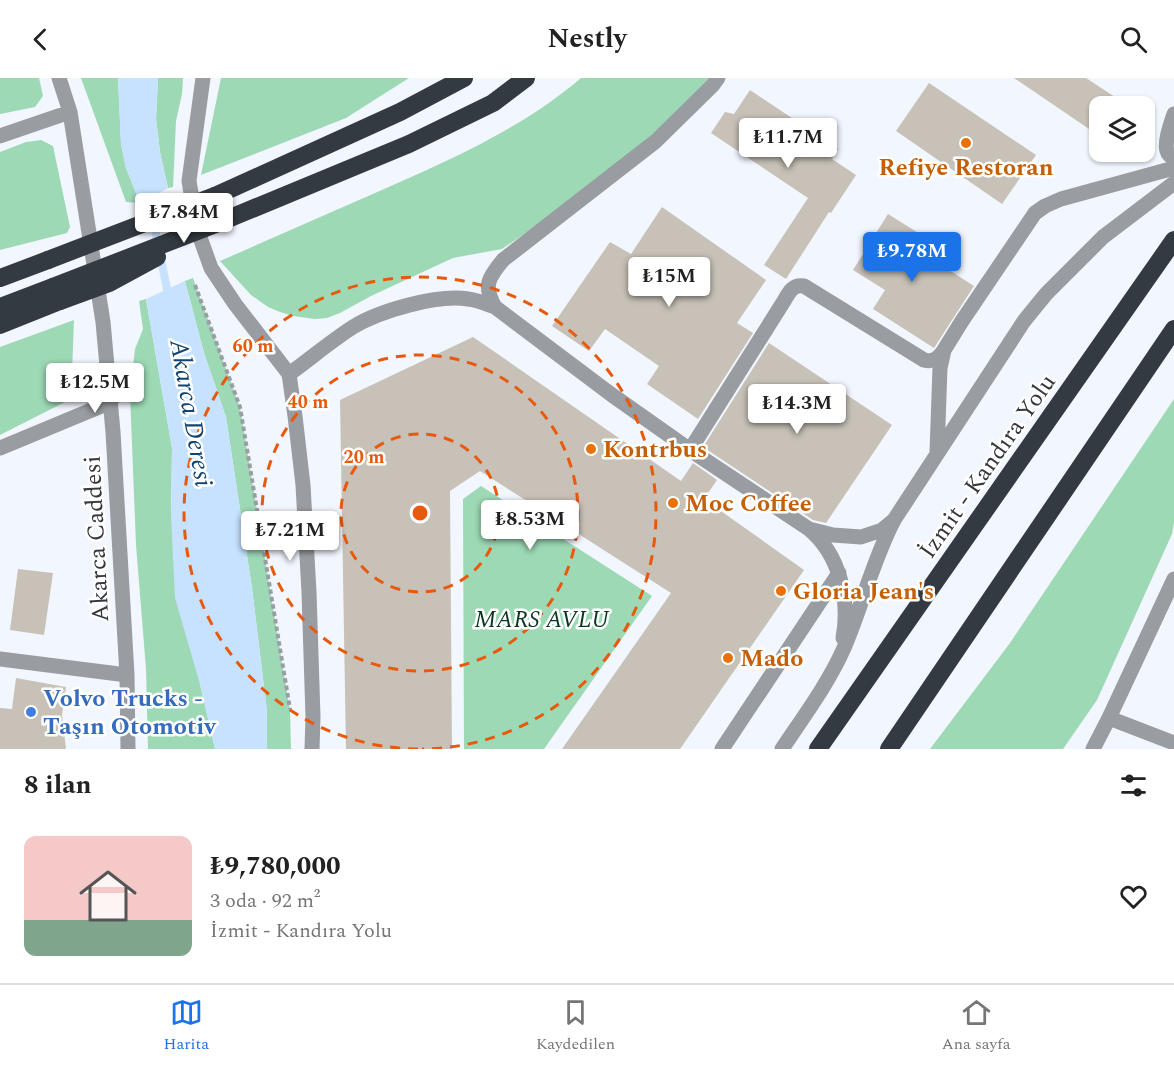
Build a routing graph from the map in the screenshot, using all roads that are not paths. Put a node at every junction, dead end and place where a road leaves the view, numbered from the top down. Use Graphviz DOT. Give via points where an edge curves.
graph roads {
  1 [pos="59,78"];
  2 [pos="203,78"];
  3 [pos="464,78"];
  4 [pos="526,78"];
  5 [pos="718,78"];
  6 [pos="70,112"];
  7 [pos="1174,114"];
  8 [pos="0,136"];
  9 [pos="1174,158"];
  10 [pos="1174,168"];
  11 [pos="1174,183"];
  12 [pos="1174,240"];
  13 [pos="48,260"];
  14 [pos="0,271"];
  15 [pos="0,278"];
  16 [pos="56,294"];
  17 [pos="0,307"];
  18 [pos="495,307"];
  19 [pos="0,325"];
  20 [pos="1174,329"];
  21 [pos="944,350"];
  22 [pos="289,374"];
  23 [pos="111,402"];
  24 [pos="0,448"];
  25 [pos="690,450"];
  26 [pos="937,454"];
  27 [pos="894,520"];
  28 [pos="809,529"];
  29 [pos="839,573"];
  30 [pos="1174,579"];
  31 [pos="0,659"];
  32 [pos="832,671"];
  33 [pos="127,675"];
  34 [pos="1109,718"];
  35 [pos="1174,743"];
  36 [pos="128,749"];
  37 [pos="312,749"];
  38 [pos="722,749"];
  39 [pos="782,749"];
  40 [pos="818,749"];
  41 [pos="888,749"];
  42 [pos="1093,749"];
  1 -- 6 [label="street, Akarca Caddesi"];
  2 -- 22 [label="street" via="189,181 196,229 211,268"];
  3 -- 13 [label="highway, bridge" via="400,112 215,196"];
  4 -- 16 [label="highway, bridge" via="493,102 409,144 223,221 109,283"];
  5 -- 18 [label="street" via="656,141 502,260 487,289"];
  6 -- 8 [label="street"];
  6 -- 23 [label="street, Akarca Caddesi" via="104,322"];
  7 -- 9 [label="street" via="1166,144"];
  10 -- 21 [label="street" via="1061,199 1038,210"];
  11 -- 26 [label="street" via="1115,226 1046,294"];
  12 -- 40 [label="highway, İzmit - Kandıra Yolu"];
  13 -- 14 [label="highway"];
  13 -- 15 [label="highway"];
  16 -- 17 [label="highway"];
  16 -- 19 [label="highway"];
  18 -- 22 [label="street" via="470,299 449,298 385,313 354,326"];
  18 -- 25 [label="street"];
  20 -- 41 [label="highway"];
  21 -- 25 [label="street" via="934,360 924,360 804,286 793,287"];
  21 -- 26 [label="street"];
  22 -- 37 [label="street" via="296,416 309,592"];
  23 -- 24 [label="street"];
  23 -- 33 [label="street, Akarca Caddesi"];
  25 -- 28 [label="street"];
  26 -- 27 [label="street"];
  27 -- 28 [label="street" via="882,530 861,537"];
  27 -- 32 [label="street"];
  28 -- 29 [label="street"];
  29 -- 32 [label="street" via="844,625"];
  29 -- 38 [label="street"];
  30 -- 34 [label="street"];
  31 -- 33 [label="street"];
  32 -- 39 [label="street"];
  33 -- 36 [label="street, Akarca Caddesi"];
  34 -- 35 [label="street"];
  34 -- 42 [label="street"];
}
